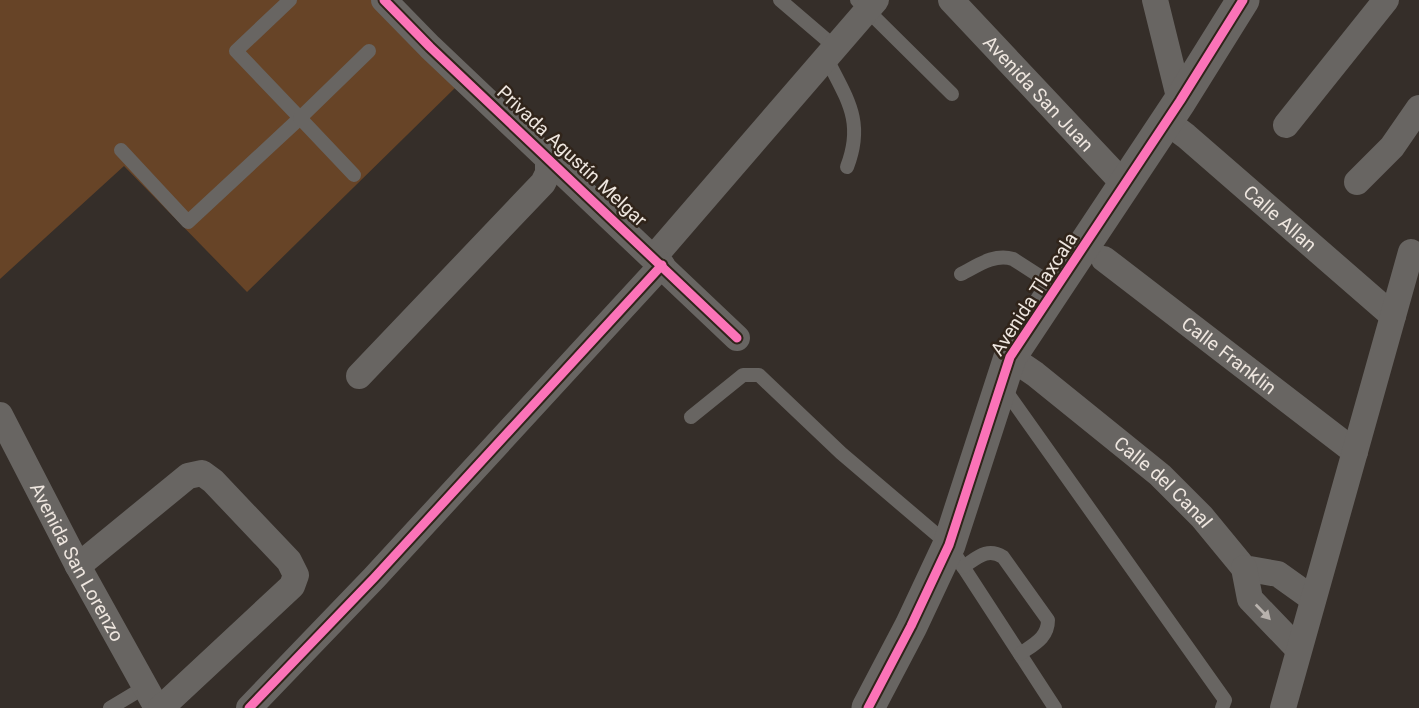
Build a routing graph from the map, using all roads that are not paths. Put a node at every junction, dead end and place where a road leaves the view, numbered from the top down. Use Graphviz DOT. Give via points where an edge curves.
graph roads {
  1 [pos="290,0"];
  2 [pos="384,0"];
  3 [pos="780,0"];
  4 [pos="951,0"];
  5 [pos="1155,0"];
  6 [pos="1243,0"];
  7 [pos="1386,0"];
  8 [pos="867,3"];
  9 [pos="369,51"];
  10 [pos="831,52"];
  11 [pos="952,94"];
  12 [pos="1419,108"];
  13 [pos="1173,111"];
  14 [pos="300,118"];
  15 [pos="1286,125"];
  16 [pos="121,150"];
  17 [pos="548,158"];
  18 [pos="847,167"];
  19 [pos="354,175"];
  20 [pos="1357,182"];
  21 [pos="1125,185"];
  22 [pos="1411,252"];
  23 [pos="1104,259"];
  24 [pos="658,261"];
  25 [pos="961,274"];
  26 [pos="1058,288"];
  27 [pos="1393,316"];
  28 [pos="737,338"];
  29 [pos="1005,370"];
  30 [pos="359,376"];
  31 [pos="0,415"];
  32 [pos="691,417"];
  33 [pos="1355,452"];
  34 [pos="956,556"];
  35 [pos="78,566"];
  36 [pos="1244,568"];
  37 [pos="1313,599"];
  38 [pos="1298,649"];
  39 [pos="1020,654"];
  40 [pos="154,701"];
  41 [pos="110,708"];
  42 [pos="250,708"];
  43 [pos="868,708"];
  44 [pos="1055,708"];
  45 [pos="1222,708"];
  46 [pos="1283,708"];
  1 -- 14 [label="lane" via="236,51"];
  2 -- 17 [label="street, Privada Agustín Melgar"];
  3 -- 10 [label="lane"];
  4 -- 21 [label="street, Avenida San Juan"];
  5 -- 13 [label="street"];
  6 -- 13 [label="street, Avenida Tlaxcala"];
  7 -- 15 [label="street"];
  8 -- 10 [label="street"];
  8 -- 11 [label="lane"];
  9 -- 14 [label="lane"];
  10 -- 18 [label="lane" via="855,116 855,147"];
  10 -- 24 [label="street"];
  12 -- 20 [label="street" via="1392,147"];
  13 -- 21 [label="street, Avenida Tlaxcala"];
  13 -- 27 [label="street, Calle Allan" via="1186,136"];
  14 -- 16 [label="lane" via="188,222"];
  14 -- 19 [label="lane"];
  17 -- 24 [label="street, Privada Agustín Melgar"];
  17 -- 30 [label="street" via="543,183"];
  21 -- 26 [label="street, Avenida Tlaxcala"];
  22 -- 27 [label="street"];
  23 -- 33 [label="street, Calle Franklin"];
  24 -- 28 [label="street, Privada Agustín Melgar"];
  24 -- 42 [label="street" via="374,578"];
  25 -- 26 [label="lane" via="1004,256"];
  26 -- 29 [label="street, Avenida Tlaxcala"];
  27 -- 33 [label="street"];
  29 -- 34 [label="street, Avenida Tlaxcala"];
  29 -- 36 [label="street, Calle del Canal" via="1035,374 1160,475"];
  29 -- 45 [label="lane" via="1224,700"];
  31 -- 35 [label="street, Avenida San Lorenzo"];
  32 -- 34 [label="lane" via="743,375 759,375"];
  33 -- 37 [label="street"];
  34 -- 39 [label="lane"];
  34 -- 39 [label="lane" via="995,552 1003,557 1048,620 1044,636"];
  34 -- 43 [label="street, Avenida Tlaxcala" via="911,626"];
  35 -- 40 [label="street, Avenida San Lorenzo"];
  35 -- 40 [label="street" via="188,476 202,473 289,561 296,576 292,586"];
  36 -- 37 [label="street" via="1278,574"];
  36 -- 38 [label="street, one-way" via="1250,599"];
  37 -- 38 [label="street"];
  38 -- 46 [label="street"];
  39 -- 44 [label="lane"];
  40 -- 41 [label="lane"];
}
